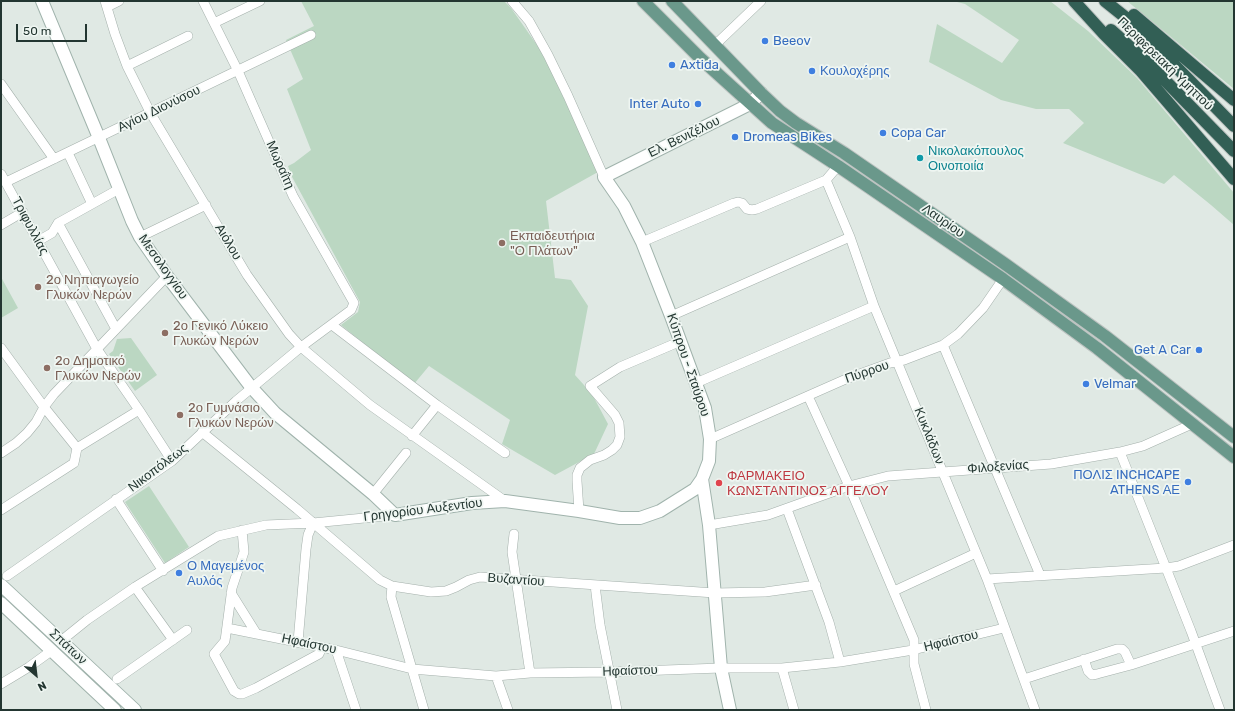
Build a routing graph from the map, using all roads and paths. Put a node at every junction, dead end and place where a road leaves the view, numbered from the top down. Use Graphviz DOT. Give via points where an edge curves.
graph roads {
  1 [pos="42,1"];
  2 [pos="119,1"];
  3 [pos="203,1"];
  4 [pos="260,1"];
  5 [pos="512,1"];
  6 [pos="643,1"];
  7 [pos="672,1"];
  8 [pos="761,1"];
  9 [pos="1074,1"];
  10 [pos="1105,1"];
  11 [pos="1115,1"];
  12 [pos="106,4"];
  13 [pos="214,23"];
  14 [pos="311,35"];
  15 [pos="188,36"];
  16 [pos="715,45"];
  17 [pos="127,66"];
  18 [pos="238,71"];
  19 [pos="1,84"];
  20 [pos="761,93"];
  21 [pos="1234,100"];
  22 [pos="750,104"];
  23 [pos="151,114"];
  24 [pos="1234,126"];
  25 [pos="99,138"];
  26 [pos="1234,151"];
  27 [pos="68,153"];
  28 [pos="54,159"];
  29 [pos="838,166"];
  30 [pos="1,174"];
  31 [pos="604,177"];
  32 [pos="1234,179"];
  33 [pos="826,180"];
  34 [pos="6,182"];
  35 [pos="119,189"];
  36 [pos="92,204"];
  37 [pos="206,205"];
  38 [pos="23,212"];
  39 [pos="58,223"];
  40 [pos="1,224"];
  41 [pos="140,237"];
  42 [pos="850,237"];
  43 [pos="38,241"];
  44 [pos="642,242"];
  45 [pos="167,276"];
  46 [pos="1003,279"];
  47 [pos="354,303"];
  48 [pos="874,306"];
  49 [pos="671,316"];
  50 [pos="332,325"];
  51 [pos="116,329"];
  52 [pos="681,341"];
  53 [pos="944,345"];
  54 [pos="300,347"];
  55 [pos="1,348"];
  56 [pos="97,349"];
  57 [pos="898,362"];
  58 [pos="696,383"];
  59 [pos="251,387"];
  60 [pos="808,396"];
  61 [pos="437,405"];
  62 [pos="44,407"];
  63 [pos="140,410"];
  64 [pos="1192,424"];
  65 [pos="202,432"];
  66 [pos="412,436"];
  67 [pos="1234,437"];
  68 [pos="710,439"];
  69 [pos="78,448"];
  70 [pos="406,452"];
  71 [pos="505,452"];
  72 [pos="1120,452"];
  73 [pos="1,453"];
  74 [pos="1234,457"];
  75 [pos="172,461"];
  76 [pos="995,467"];
  77 [pos="943,471"];
  78 [pos="702,479"];
  79 [pos="849,486"];
  80 [pos="373,494"];
  81 [pos="116,499"];
  82 [pos="505,501"];
  83 [pos="786,509"];
  84 [pos="1,510"];
  85 [pos="579,511"];
  86 [pos="395,515"];
  87 [pos="313,522"];
  88 [pos="709,525"];
  89 [pos="242,530"];
  90 [pos="514,534"];
  91 [pos="1234,545"];
  92 [pos="976,553"];
  93 [pos="1166,568"];
  94 [pos="163,571"];
  95 [pos="1040,575"];
  96 [pos="987,579"];
  97 [pos="4,580"];
  98 [pos="517,580"];
  99 [pos="595,585"];
  100 [pos="816,585"];
  101 [pos="392,586"];
  102 [pos="135,587"];
  103 [pos="894,591"];
  104 [pos="231,593"];
  105 [pos="715,593"];
  106 [pos="1,603"];
  107 [pos="227,628"];
  108 [pos="1004,628"];
  109 [pos="187,630"];
  110 [pos="1234,631"];
  111 [pos="256,633"];
  112 [pos="172,640"];
  113 [pos="61,641"];
  114 [pos="298,642"];
  115 [pos="1196,644"];
  116 [pos="322,647"];
  117 [pos="336,650"];
  118 [pos="913,650"];
  119 [pos="51,651"];
  120 [pos="1084,659"];
  121 [pos="840,662"];
  122 [pos="1131,665"];
  123 [pos="721,668"];
  124 [pos="782,668"];
  125 [pos="412,669"];
  126 [pos="610,672"];
  127 [pos="530,673"];
  128 [pos="496,676"];
  129 [pos="117,679"];
  130 [pos="1024,679"];
  131 [pos="1,684"];
  132 [pos="115,710"];
  133 [pos="135,710"];
  134 [pos="355,710"];
  135 [pos="424,710"];
  136 [pos="508,710"];
  137 [pos="617,710"];
  138 [pos="730,710"];
  139 [pos="794,710"];
  140 [pos="926,710"];
  141 [pos="1035,710"];
  142 [pos="1220,710"];
  1 -- 25 [label="street, Μεσολογγίου"];
  2 -- 12 [label="street"];
  3 -- 13 [label="street, Μωραΐτη"];
  4 -- 13 [label="street"];
  5 -- 31 [label="street" via="529,21 548,55"];
  6 -- 22 [label="main road, Λαυρίου"];
  7 -- 16 [label="main road, Λαυρίου"];
  8 -- 16 [label="street"];
  9 -- 26 [label="highway, Περιφερειακή Υμηττού" via="1148,63"];
  9 -- 32 [label="highway" via="1141,71"];
  10 -- 24 [label="highway, Περιφερειακή Υμηττού" via="1135,25"];
  11 -- 21 [label="highway"];
  12 -- 17 [label="street, Αιόλου"];
  13 -- 18 [label="street, Μωραΐτη"];
  14 -- 18 [label="street, Αγίου Διονύσου"];
  15 -- 17 [label="street"];
  16 -- 20 [label="main road, Λαυρίου"];
  17 -- 23 [label="street, Αιόλου"];
  18 -- 23 [label="street, Αγίου Διονύσου"];
  18 -- 47 [label="street, Μωραΐτη" via="293,196"];
  19 -- 28 [label="street"];
  20 -- 22 [label="street, Ελ. Βενιζέλου"];
  20 -- 67 [label="main road, Λαυρίου" via="796,123 844,153 1105,336"];
  22 -- 29 [label="main road, Λαυρίου" via="790,136"];
  22 -- 31 [label="street, Ελ. Βενιζέλου"];
  23 -- 25 [label="street, Αγίου Διονύσου"];
  23 -- 37 [label="street, Αιόλου"];
  25 -- 27 [label="street, Αγίου Διονύσου"];
  25 -- 35 [label="street, Μεσολογγίου"];
  27 -- 28 [label="street, Αγίου Διονύσου"];
  27 -- 36 [label="street"];
  28 -- 34 [label="street, Αγίου Διονύσου"];
  29 -- 33 [label="street"];
  29 -- 46 [label="main road, Λαυρίου"];
  30 -- 34 [label="street, Τριφυλλίας"];
  31 -- 44 [label="street, Κύπρου - Σταύρου" via="624,206"];
  33 -- 42 [label="street, Κυκλάδων"];
  33 -- 44 [label="street" via="757,209 747,209 742,203 734,203"];
  34 -- 38 [label="street, Τριφυλλίας"];
  35 -- 36 [label="street"];
  35 -- 41 [label="street, Μεσολογγίου"];
  36 -- 39 [label="street"];
  37 -- 41 [label="street"];
  37 -- 54 [label="street, Αιόλου" via="247,275"];
  38 -- 40 [label="street"];
  38 -- 43 [label="street, Τριφυλλίας"];
  39 -- 43 [label="street" via="52,233"];
  39 -- 51 [label="street"];
  41 -- 45 [label="street, Μεσολογγίου"];
  42 -- 48 [label="street, Κυκλάδων"];
  42 -- 49 [label="street"];
  43 -- 56 [label="street, Τριφυλλίας"];
  44 -- 49 [label="street, Κύπρου - Σταύρου"];
  45 -- 51 [label="street"];
  45 -- 59 [label="street, Μεσολογγίου"];
  46 -- 53 [label="street, Πύρρου" via="983,308"];
  46 -- 64 [label="main road, Λαυρίου" via="1097,348"];
  47 -- 50 [label="street, Νικοπόλεως" via="351,310"];
  48 -- 57 [label="street, Κυκλάδων"];
  48 -- 58 [label="street"];
  49 -- 52 [label="street, Κύπρου - Σταύρου"];
  50 -- 54 [label="street, Νικοπόλεως"];
  50 -- 61 [label="street"];
  51 -- 56 [label="street"];
  52 -- 58 [label="street, Κύπρου - Σταύρου"];
  52 -- 85 [label="street" via="620,367 590,386 615,415 619,423 620,437 612,450 590,460 580,468 577,481"];
  53 -- 57 [label="street, Πύρρου"];
  53 -- 76 [label="street"];
  54 -- 59 [label="street, Νικοπόλεως"];
  54 -- 66 [label="street, Αιόλου"];
  55 -- 62 [label="street"];
  56 -- 62 [label="street"];
  56 -- 63 [label="street, Τριφυλλίας"];
  57 -- 60 [label="street, Πύρρου" via="846,378"];
  57 -- 77 [label="street, Κυκλάδων"];
  58 -- 68 [label="street, Κύπρου - Σταύρου" via="705,408"];
  59 -- 65 [label="street, Νικοπόλεως"];
  59 -- 80 [label="street, Μεσολογγίου" via="275,413"];
  60 -- 68 [label="street, Πύρρου"];
  60 -- 79 [label="street"];
  61 -- 66 [label="street"];
  61 -- 71 [label="street"];
  62 -- 69 [label="street"];
  62 -- 73 [label="street" via="27,433"];
  63 -- 69 [label="street"];
  63 -- 75 [label="street, Τριφυλλίας"];
  64 -- 72 [label="street, Φιλοξενίας" via="1143,446"];
  64 -- 74 [label="main road, Λαυρίου"];
  65 -- 75 [label="street, Νικοπόλεως"];
  65 -- 87 [label="street, Βυζαντίου"];
  66 -- 82 [label="street, Αιόλου"];
  68 -- 78 [label="street, Κύπρου - Σταύρου" via="709,460"];
  69 -- 84 [label="street" via="74,464"];
  70 -- 80 [label="street"];
  72 -- 76 [label="street, Φιλοξενίας" via="1051,464"];
  72 -- 93 [label="street"];
  75 -- 81 [label="street, Νικοπόλεως"];
  76 -- 77 [label="street, Φιλοξενίας"];
  76 -- 95 [label="street"];
  77 -- 79 [label="street, Φιλοξενίας" via="888,476"];
  77 -- 92 [label="street, Κυκλάδων"];
  78 -- 85 [label="street, Γρηγορίου Αυξεντίου" via="695,489 648,516 630,519"];
  78 -- 88 [label="street, Κύπρου - Σταύρου"];
  79 -- 83 [label="street, Φιλοξενίας"];
  79 -- 103 [label="street"];
  80 -- 86 [label="street, Μεσολογγίου"];
  81 -- 94 [label="street"];
  81 -- 97 [label="street, Νικοπόλεως"];
  82 -- 85 [label="street, Γρηγορίου Αυξεντίου"];
  82 -- 86 [label="street, Γρηγορίου Αυξεντίου" via="472,503"];
  83 -- 88 [label="street, Φιλοξενίας" via="768,515"];
  83 -- 100 [label="street"];
  86 -- 87 [label="street, Γρηγορίου Αυξεντίου"];
  87 -- 89 [label="street, Γρηγορίου Αυξεντίου" via="266,525"];
  87 -- 101 [label="street, Βυζαντίου" via="380,580"];
  87 -- 114 [label="street" via="307,542"];
  88 -- 105 [label="street, Κύπρου - Σταύρου"];
  89 -- 94 [label="street, Γρηγορίου Αυξεντίου" via="208,541"];
  89 -- 104 [label="street" via="244,552"];
  90 -- 98 [label="street" via="512,552"];
  91 -- 93 [label="street" via="1179,566"];
  92 -- 96 [label="street, Κυκλάδων"];
  92 -- 103 [label="street"];
  93 -- 95 [label="street"];
  93 -- 115 [label="street"];
  94 -- 102 [label="street, Γρηγορίου Αυξεντίου"];
  95 -- 96 [label="street"];
  96 -- 108 [label="street, Κυκλάδων"];
  97 -- 113 [label="street, Σπάτων"];
  98 -- 99 [label="street, Βυζαντίου"];
  98 -- 101 [label="street, Βυζαντίου" via="480,577 446,591 432,592"];
  98 -- 127 [label="street"];
  99 -- 105 [label="street, Βυζαντίου"];
  99 -- 126 [label="street"];
  100 -- 105 [label="street, Βυζαντίου" via="765,592"];
  100 -- 121 [label="street"];
  101 -- 125 [label="street" via="391,597"];
  102 -- 112 [label="street"];
  102 -- 113 [label="street, Γρηγορίου Αυξεντίου"];
  103 -- 118 [label="street" via="914,640"];
  104 -- 107 [label="street"];
  104 -- 111 [label="street"];
  105 -- 123 [label="street, Κύπρου - Σταύρου"];
  106 -- 119 [label="street, Σπάτων"];
  107 -- 111 [label="street, Ηφαίστου"];
  107 -- 116 [label="street" via="224,642 214,655 234,691 239,694 319,654"];
  108 -- 118 [label="street, Ηφαίστου"];
  108 -- 130 [label="street, Κυκλάδων"];
  109 -- 112 [label="street"];
  110 -- 115 [label="street"];
  111 -- 114 [label="street, Ηφαίστου"];
  112 -- 129 [label="street"];
  113 -- 133 [label="street, Σπάτων"];
  114 -- 116 [label="street, Ηφαίστου"];
  115 -- 122 [label="street"];
  115 -- 142 [label="street"];
  116 -- 117 [label="street, Ηφαίστου"];
  117 -- 125 [label="street, Ηφαίστου"];
  117 -- 134 [label="street"];
  118 -- 121 [label="street, Ηφαίστου"];
  118 -- 140 [label="street"];
  119 -- 131 [label="street"];
  119 -- 132 [label="street, Σπάτων"];
  120 -- 122 [label="street" via="1122,649"];
  120 -- 122 [label="street" via="1092,675"];
  120 -- 130 [label="street"];
  121 -- 124 [label="street, Ηφαίστου"];
  123 -- 124 [label="street, Ηφαίστου"];
  123 -- 126 [label="street, Ηφαίστου"];
  123 -- 138 [label="street, Κύπρου - Σταύρου"];
  124 -- 139 [label="street"];
  125 -- 128 [label="street, Ηφαίστου"];
  125 -- 135 [label="street"];
  126 -- 127 [label="street, Ηφαίστου"];
  126 -- 137 [label="street"];
  127 -- 128 [label="street, Ηφαίστου"];
  128 -- 136 [label="street"];
  130 -- 141 [label="street, Κυκλάδων"];
}
